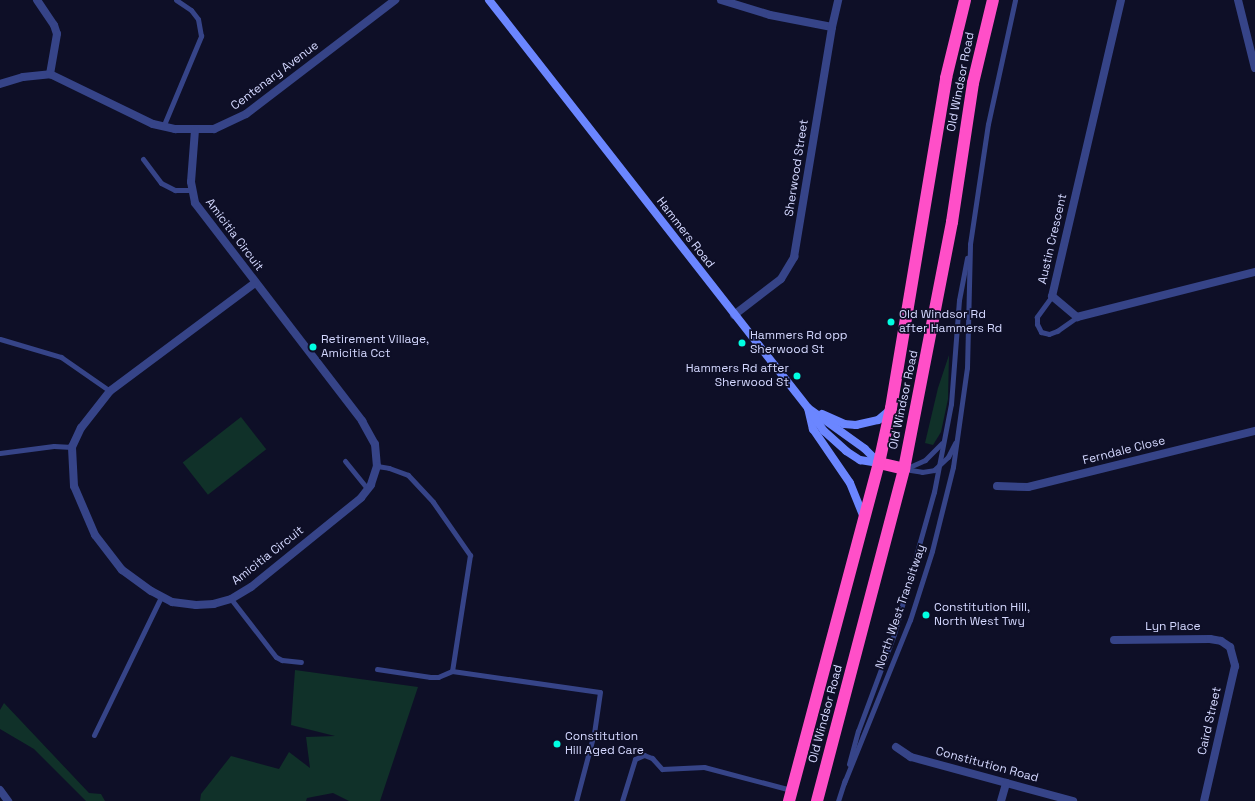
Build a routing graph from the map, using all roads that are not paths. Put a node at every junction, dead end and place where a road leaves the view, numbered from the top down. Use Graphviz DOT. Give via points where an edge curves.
graph roads {
  1 [pos="37,0"];
  2 [pos="176,0"];
  3 [pos="395,0"];
  4 [pos="489,0"];
  5 [pos="720,0"];
  6 [pos="838,0"];
  7 [pos="965,0"];
  8 [pos="993,0"];
  9 [pos="1015,0"];
  10 [pos="1121,0"];
  11 [pos="1238,0"];
  12 [pos="832,27"];
  13 [pos="1255,68"];
  14 [pos="50,74"];
  15 [pos="0,84"];
  16 [pos="163,127"];
  17 [pos="195,130"];
  18 [pos="143,159"];
  19 [pos="191,190"];
  20 [pos="970,244"];
  21 [pos="1255,272"];
  22 [pos="255,283"];
  23 [pos="1052,296"];
  24 [pos="734,315"];
  25 [pos="1077,317"];
  26 [pos="0,339"];
  27 [pos="110,391"];
  28 [pos="808,408"];
  29 [pos="891,408"];
  30 [pos="959,431"];
  31 [pos="1255,431"];
  32 [pos="944,440"];
  33 [pos="72,447"];
  34 [pos="0,453"];
  35 [pos="345,461"];
  36 [pos="880,463"];
  37 [pos="377,466"];
  38 [pos="938,467"];
  39 [pos="904,469"];
  40 [pos="997,486"];
  41 [pos="368,490"];
  42 [pos="865,525"];
  43 [pos="161,598"];
  44 [pos="231,599"];
  45 [pos="1114,640"];
  46 [pos="1230,647"];
  47 [pos="301,662"];
  48 [pos="377,670"];
  49 [pos="452,671"];
  50 [pos="94,735"];
  51 [pos="896,747"];
  52 [pos="844,783"];
  53 [pos="1006,783"];
  54 [pos="0,790"];
  55 [pos="791,796"];
  56 [pos="8,801"];
  57 [pos="576,801"];
  58 [pos="622,801"];
  59 [pos="817,801"];
  60 [pos="838,801"];
  61 [pos="1001,801"];
  62 [pos="1073,801"];
  63 [pos="1204,801"];
  1 -- 14 [label="street" via="57,34"];
  2 -- 16 [label="lane" via="192,10 198,19 201,36"];
  3 -- 17 [label="street, Centenary Avenue" via="246,114 214,129"];
  4 -- 24 [label="street, Hammers Road"];
  5 -- 12 [label="street" via="770,15"];
  6 -- 12 [label="street, Sherwood Street"];
  7 -- 29 [label="highway, Old Windsor Road" via="946,78"];
  8 -- 39 [label="highway, Old Windsor Road" via="973,83 952,222"];
  9 -- 20 [label="lane" via="988,124"];
  10 -- 23 [label="street, Austin Crescent"];
  11 -- 13 [label="street"];
  12 -- 24 [label="street, Sherwood Street" via="794,257 781,279"];
  14 -- 15 [label="street" via="23,77"];
  14 -- 16 [label="street, Centenary Avenue"];
  16 -- 17 [label="street, Centenary Avenue"];
  17 -- 19 [label="street, Amicitia Circuit"];
  18 -- 19 [label="lane" via="168,187 175,190"];
  19 -- 22 [label="street, Amicitia Circuit" via="201,214"];
  20 -- 30 [label="lane, North West Transitway" via="967,368"];
  20 -- 32 [label="lane, North West Transitway" via="959,300 951,404"];
  21 -- 25 [label="street"];
  22 -- 27 [label="street, Amicitia Circuit"];
  22 -- 37 [label="street, Amicitia Circuit" via="362,420 375,444"];
  23 -- 25 [label="street, Austin Crescent"];
  23 -- 25 [label="lane" via="1037,316 1041,332 1049,334 1057,331"];
  24 -- 28 [label="street, Hammers Road"];
  26 -- 27 [label="lane" via="61,357"];
  27 -- 33 [label="street, Amicitia Circuit" via="81,428"];
  28 -- 29 [label="street" via="844,424 856,426 878,420"];
  28 -- 36 [label="street, Hammers Road" via="865,449"];
  28 -- 36 [label="street" via="824,431 846,451 860,460"];
  28 -- 42 [label="street" via="813,429 850,483"];
  29 -- 36 [label="highway, Old Windsor Road"];
  30 -- 38 [label="lane, North West Transitway" via="951,453"];
  30 -- 52 [label="lane, North West Transitway" via="932,551 910,620"];
  31 -- 40 [label="street, Ferndale Close" via="1028,487"];
  32 -- 38 [label="lane, North West Transitway"];
  32 -- 39 [label="lane" via="929,457"];
  33 -- 34 [label="lane" via="54,446"];
  33 -- 43 [label="street, Amicitia Circuit" via="74,486 95,535 122,570"];
  35 -- 41 [label="lane"];
  36 -- 39 [label="highway"];
  36 -- 42 [label="highway, Old Windsor Road"];
  37 -- 41 [label="street, Amicitia Circuit"];
  37 -- 49 [label="lane" via="408,475 437,508 470,555"];
  38 -- 39 [label="lane" via="922,472"];
  38 -- 52 [label="lane, North West Transitway" via="894,634 858,731"];
  39 -- 59 [label="highway, Old Windsor Road"];
  41 -- 44 [label="street, Amicitia Circuit" via="251,587"];
  42 -- 55 [label="highway, Old Windsor Road"];
  43 -- 44 [label="street, Amicitia Circuit" via="196,606"];
  43 -- 50 [label="lane"];
  44 -- 47 [label="lane" via="276,657"];
  45 -- 46 [label="street, Lyn Place" via="1210,639 1221,641"];
  46 -- 63 [label="street, Caird Street" via="1235,666"];
  48 -- 49 [label="lane" via="430,677 438,677"];
  49 -- 57 [label="lane" via="600,692 594,733"];
  51 -- 53 [label="street, Constitution Road" via="911,757"];
  52 -- 60 [label="lane, North West Transitway"];
  53 -- 61 [label="street"];
  53 -- 62 [label="street, Constitution Road"];
  54 -- 56 [label="street"];
  55 -- 58 [label="lane" via="704,767 662,769 652,758 644,755 634,759"];
}
